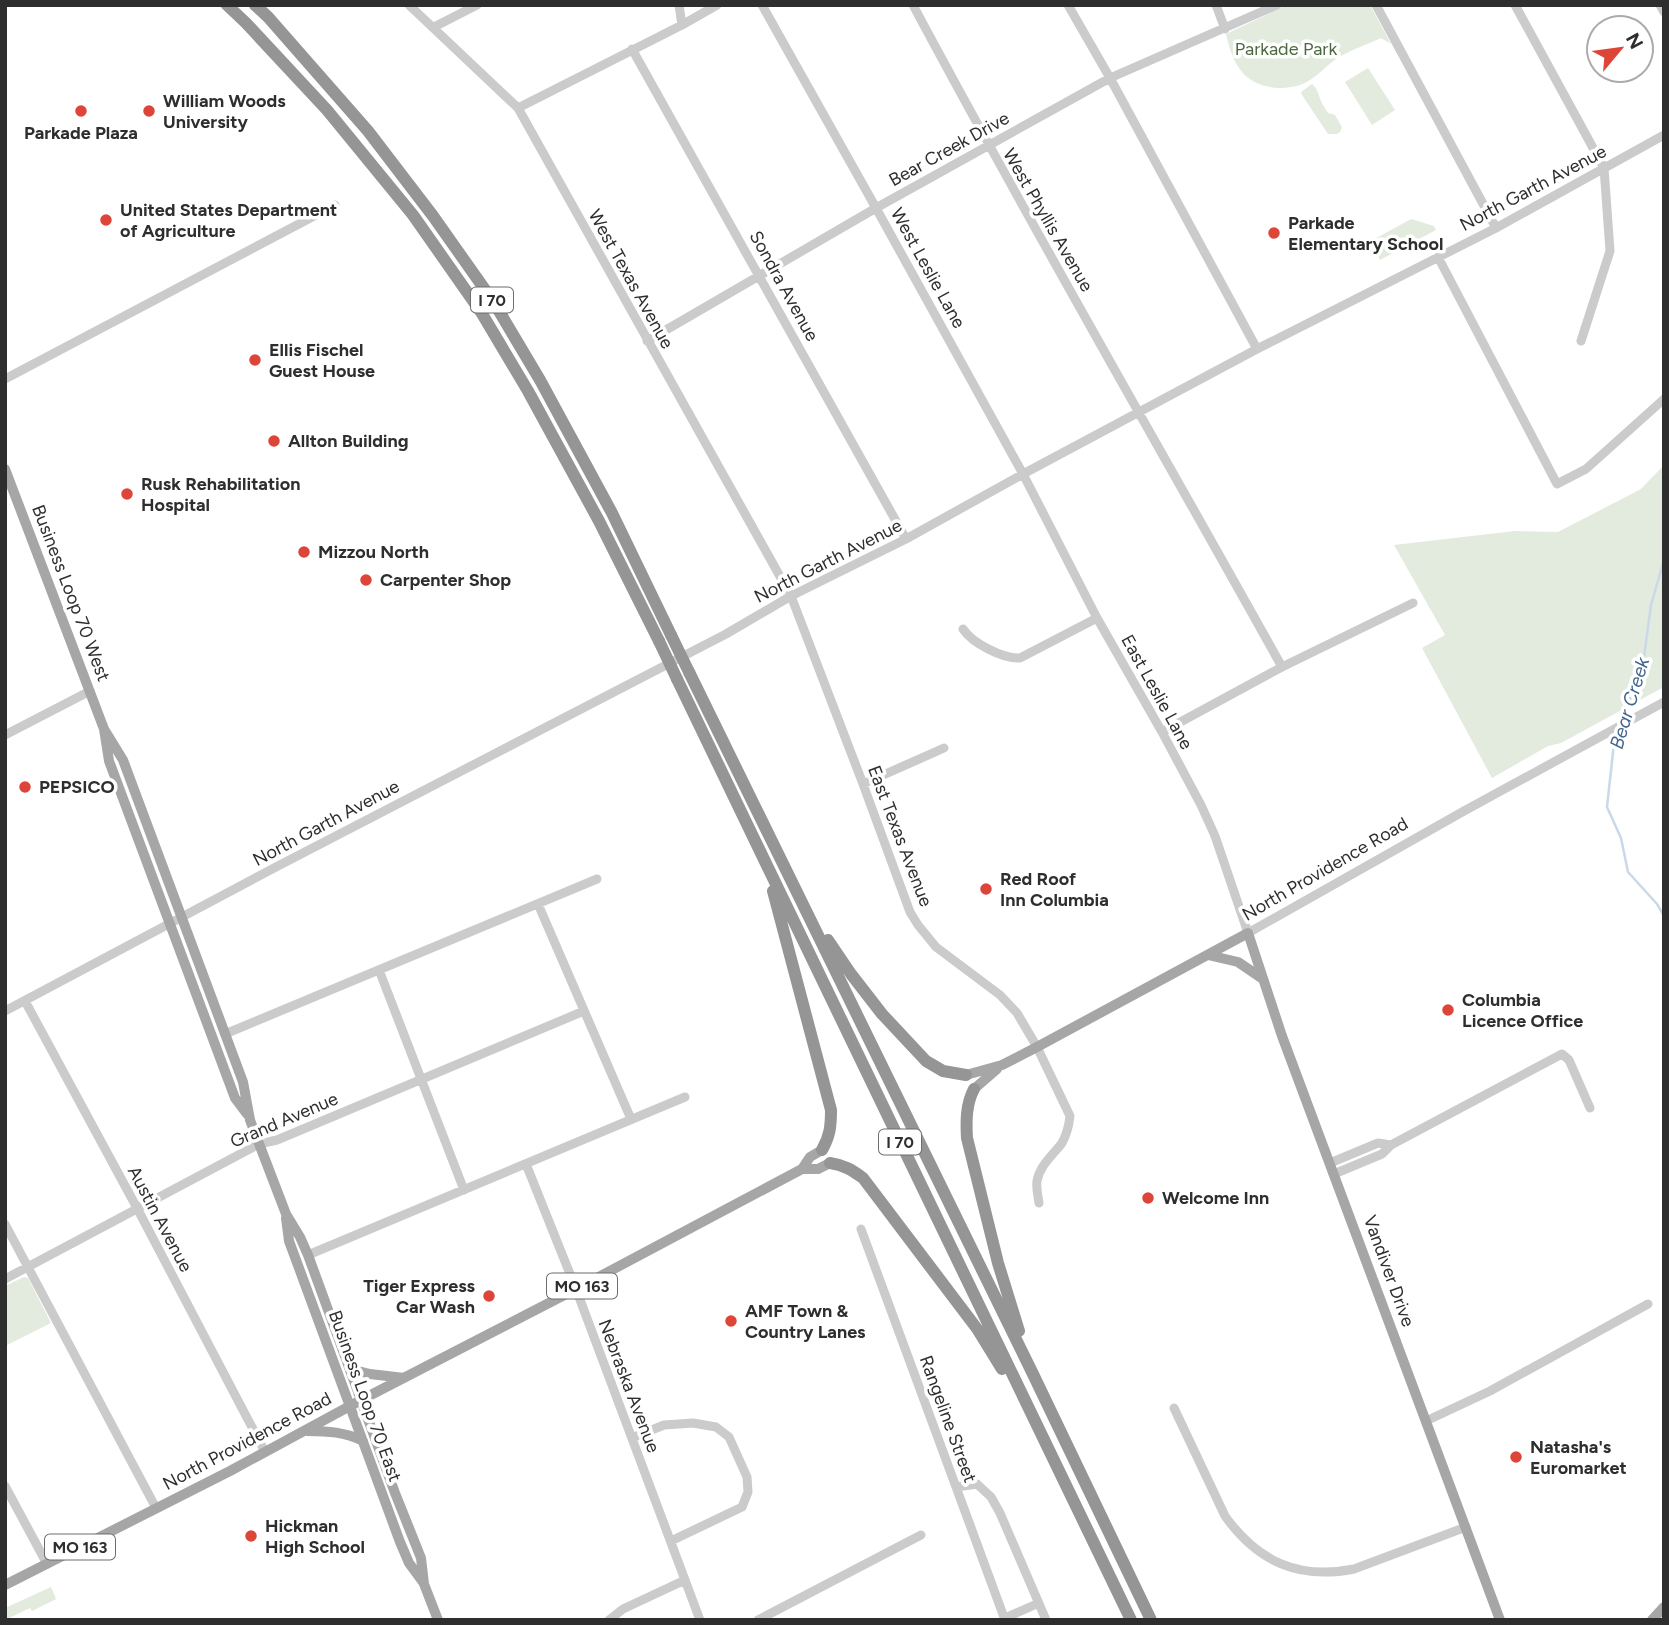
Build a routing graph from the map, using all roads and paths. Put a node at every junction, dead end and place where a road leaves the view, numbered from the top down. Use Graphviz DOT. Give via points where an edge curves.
graph roads {
  1 [pos="227,5"];
  2 [pos="255,5"];
  3 [pos="409,5"];
  4 [pos="477,5"];
  5 [pos="678,5"];
  6 [pos="717,5"];
  7 [pos="762,5"];
  8 [pos="913,5"];
  9 [pos="1068,5"];
  10 [pos="1216,5"];
  11 [pos="1277,5"];
  12 [pos="1376,5"];
  13 [pos="1515,5"];
  14 [pos="1660,5"];
  15 [pos="1664,12"];
  16 [pos="682,25"];
  17 [pos="434,27"];
  18 [pos="1225,29"];
  19 [pos="632,49"];
  20 [pos="1110,78"];
  21 [pos="518,108"];
  22 [pos="1664,135"];
  23 [pos="988,146"];
  24 [pos="1604,168"];
  25 [pos="335,205"];
  26 [pos="877,208"];
  27 [pos="1496,228"];
  28 [pos="1438,257"];
  29 [pos="760,275"];
  30 [pos="647,341"];
  31 [pos="1581,341"];
  32 [pos="1257,349"];
  33 [pos="5,379"];
  34 [pos="1664,399"];
  35 [pos="1139,411"];
  36 [pos="5,469"];
  37 [pos="1023,474"];
  38 [pos="906,539"];
  39 [pos="791,596"];
  40 [pos="1413,603"];
  41 [pos="1097,618"];
  42 [pos="963,629"];
  43 [pos="665,638"];
  44 [pos="1282,667"];
  45 [pos="90,691"];
  46 [pos="1664,702"];
  47 [pos="104,729"];
  48 [pos="1162,732"];
  49 [pos="5,735"];
  50 [pos="944,748"];
  51 [pos="863,783"];
  52 [pos="765,864"];
  53 [pos="597,879"];
  54 [pos="793,883"];
  55 [pos="538,904"];
  56 [pos="182,916"];
  57 [pos="169,923"];
  58 [pos="1248,933"];
  59 [pos="1208,955"];
  60 [pos="379,970"];
  61 [pos="1263,979"];
  62 [pos="25,1001"];
  63 [pos="5,1011"];
  64 [pos="584,1011"];
  65 [pos="225,1034"];
  66 [pos="1037,1047"];
  67 [pos="1002,1065"];
  68 [pos="966,1075"];
  69 [pos="421,1080"];
  70 [pos="974,1089"];
  71 [pos="685,1097"];
  72 [pos="1590,1108"];
  73 [pos="248,1116"];
  74 [pos="631,1119"];
  75 [pos="259,1144"];
  76 [pos="822,1150"];
  77 [pos="830,1163"];
  78 [pos="526,1164"];
  79 [pos="802,1169"];
  80 [pos="1332,1169"];
  81 [pos="464,1190"];
  82 [pos="1039,1203"];
  83 [pos="138,1208"];
  84 [pos="286,1214"];
  85 [pos="5,1224"];
  86 [pos="861,1229"];
  87 [pos="308,1255"];
  88 [pos="28,1267"];
  89 [pos="5,1279"];
  90 [pos="576,1289"];
  91 [pos="1648,1304"];
  92 [pos="350,1369"];
  93 [pos="1032,1372"];
  94 [pos="404,1378"];
  95 [pos="356,1403"];
  96 [pos="1174,1408"];
  97 [pos="1034,1419"];
  98 [pos="1426,1421"];
  99 [pos="305,1431"];
  100 [pos="632,1438"];
  101 [pos="363,1441"];
  102 [pos="265,1452"];
  103 [pos="5,1486"];
  104 [pos="956,1487"];
  105 [pos="156,1508"];
  106 [pos="1466,1527"];
  107 [pos="921,1535"];
  108 [pos="671,1541"];
  109 [pos="47,1564"];
  110 [pos="685,1580"];
  111 [pos="425,1584"];
  112 [pos="5,1585"];
  113 [pos="1039,1603"];
  114 [pos="1664,1607"];
  115 [pos="1005,1619"];
  116 [pos="438,1620"];
  117 [pos="609,1620"];
  118 [pos="700,1620"];
  119 [pos="758,1620"];
  120 [pos="1046,1620"];
  121 [pos="1131,1620"];
  122 [pos="1151,1620"];
  123 [pos="1500,1620"];
  124 [pos="1652,1620"];
  1 -- 43 [label="highway, I 70" via="327,110 413,215 481,312"];
  2 -- 43 [label="highway, I 70" via="368,131 493,301 599,489"];
  3 -- 17 [label="street, West Texas Avenue"];
  4 -- 17 [label="street"];
  5 -- 16 [label="street"];
  6 -- 16 [label="street"];
  7 -- 26 [label="street, West Leslie Lane"];
  8 -- 23 [label="street, West Phyllis Avenue"];
  9 -- 20 [label="street"];
  10 -- 18 [label="street"];
  11 -- 18 [label="street, Bear Creek Drive"];
  12 -- 27 [label="street"];
  13 -- 24 [label="street"];
  14 -- 15 [label="street"];
  16 -- 19 [label="street"];
  17 -- 21 [label="street, West Texas Avenue"];
  18 -- 20 [label="street, Bear Creek Drive"];
  19 -- 21 [label="street"];
  19 -- 29 [label="street, Sondra Avenue"];
  20 -- 23 [label="street, Bear Creek Drive"];
  20 -- 32 [label="street"];
  21 -- 30 [label="street, West Texas Avenue"];
  22 -- 24 [label="street, North Garth Avenue"];
  23 -- 26 [label="street, Bear Creek Drive"];
  23 -- 35 [label="street, West Phyllis Avenue"];
  24 -- 27 [label="street, North Garth Avenue"];
  24 -- 31 [label="street" via="1610,251"];
  25 -- 33 [label="street"];
  26 -- 29 [label="street, Bear Creek Drive"];
  26 -- 37 [label="street, West Leslie Lane"];
  27 -- 28 [label="street, North Garth Avenue"];
  28 -- 32 [label="street, North Garth Avenue"];
  28 -- 34 [label="street" via="1557,484 1586,469"];
  29 -- 30 [label="street, Bear Creek Drive"];
  29 -- 38 [label="street, Sondra Avenue"];
  30 -- 39 [label="street, West Texas Avenue"];
  32 -- 35 [label="street, North Garth Avenue"];
  35 -- 37 [label="street, North Garth Avenue"];
  35 -- 44 [label="street, West Phyllis Avenue"];
  36 -- 45 [label="main road, Business Loop 70 West"];
  37 -- 38 [label="street, North Garth Avenue"];
  37 -- 41 [label="street, East Leslie Lane"];
  38 -- 39 [label="street, North Garth Avenue"];
  39 -- 51 [label="street, East Texas Avenue"];
  39 -- 56 [label="street, North Garth Avenue"];
  40 -- 44 [label="street"];
  41 -- 42 [label="street" via="1020,658 974,642"];
  41 -- 48 [label="street, East Leslie Lane"];
  43 -- 52 [label="highway, I 70, bridge" via="677,679"];
  43 -- 54 [label="highway, I 70, bridge" via="690,673"];
  44 -- 48 [label="street"];
  45 -- 47 [label="main road, Business Loop 70 West"];
  45 -- 49 [label="street"];
  46 -- 58 [label="street, North Providence Road"];
  47 -- 56 [label="main road, Business Loop 70 West" via="123,760"];
  47 -- 57 [label="main road, Business Loop 70 West" via="108,761"];
  48 -- 58 [label="street, East Leslie Lane" via="1202,805"];
  50 -- 51 [label="street"];
  51 -- 66 [label="street, East Texas Avenue" via="905,902 918,925 936,947 1000,995"];
  52 -- 76 [label="highway" via="831,1110 829,1138"];
  52 -- 97 [label="highway, I 70"];
  53 -- 55 [label="street"];
  54 -- 68 [label="highway" via="882,1014 926,1061 943,1071"];
  54 -- 93 [label="highway, I 70"];
  55 -- 60 [label="street"];
  55 -- 64 [label="street"];
  56 -- 57 [label="street, North Garth Avenue"];
  56 -- 65 [label="main road, Business Loop 70 East"];
  57 -- 62 [label="street, North Garth Avenue"];
  57 -- 73 [label="main road, Business Loop 70 East" via="236,1098"];
  58 -- 59 [label="main road, North Providence Road"];
  58 -- 61 [label="main road, Vandiver Drive"];
  59 -- 61 [label="main road" via="1232,960"];
  59 -- 66 [label="main road, North Providence Road"];
  60 -- 65 [label="street"];
  60 -- 69 [label="street"];
  61 -- 80 [label="main road, Vandiver Drive"];
  62 -- 63 [label="street, North Garth Avenue"];
  62 -- 83 [label="street, Austin Avenue"];
  64 -- 69 [label="street, Grand Avenue"];
  64 -- 74 [label="street"];
  65 -- 73 [label="main road, Business Loop 70 East" via="246,1092"];
  66 -- 67 [label="main road, North Providence Road"];
  66 -- 82 [label="street, East Texas Avenue" via="1070,1116 1063,1141 1039,1173"];
  67 -- 68 [label="main road, North Providence Road"];
  67 -- 70 [label="main road, North Providence Road"];
  69 -- 75 [label="street, Grand Avenue"];
  69 -- 81 [label="street"];
  70 -- 93 [label="highway" via="967,1108 967,1138 998,1263"];
  71 -- 74 [label="street"];
  72 -- 80 [label="street" via="1562,1054 1391,1145 1378,1143"];
  73 -- 75 [label="main road, Business Loop 70 East"];
  74 -- 78 [label="street"];
  75 -- 83 [label="street, Grand Avenue"];
  75 -- 84 [label="main road, Business Loop 70 East"];
  76 -- 79 [label="main road, North Providence Road / MO 163"];
  77 -- 79 [label="main road, North Providence Road / MO 163"];
  77 -- 97 [label="highway" via="863,1178 978,1330"];
  78 -- 81 [label="street"];
  78 -- 90 [label="street, Nebraska Avenue"];
  79 -- 90 [label="main road, North Providence Road / MO 163"];
  80 -- 98 [label="main road, Vandiver Drive"];
  81 -- 87 [label="street"];
  83 -- 88 [label="street, Grand Avenue"];
  83 -- 102 [label="street, Austin Avenue"];
  84 -- 87 [label="main road, Business Loop 70 East"];
  84 -- 95 [label="main road, Business Loop 70 East" via="289,1241"];
  85 -- 88 [label="street"];
  86 -- 104 [label="street, Rangeline Street"];
  87 -- 92 [label="main road, Business Loop 70 East"];
  88 -- 89 [label="street, Grand Avenue"];
  88 -- 105 [label="street"];
  90 -- 94 [label="main road, North Providence Road / MO 163"];
  90 -- 100 [label="street, Nebraska Avenue"];
  91 -- 98 [label="street"];
  92 -- 94 [label="main road"];
  92 -- 95 [label="main road, Business Loop 70 East"];
  93 -- 122 [label="highway, I 70"];
  94 -- 95 [label="main road, North Providence Road / MO 163"];
  95 -- 99 [label="main road, North Providence Road / MO 163"];
  95 -- 101 [label="main road, Business Loop 70 East"];
  95 -- 111 [label="main road, Business Loop 70 East" via="421,1558"];
  96 -- 106 [label="street" via="1225,1516 1251,1546 1279,1564 1336,1573"];
  97 -- 121 [label="highway, I 70"];
  98 -- 106 [label="main road, Vandiver Drive"];
  99 -- 101 [label="main road" via="339,1432"];
  99 -- 102 [label="main road, North Providence Road / MO 163"];
  100 -- 108 [label="street, Nebraska Avenue"];
  100 -- 108 [label="street" via="664,1425 716,1427 729,1437 747,1477 743,1507"];
  101 -- 111 [label="main road, Business Loop 70 East" via="400,1542"];
  102 -- 105 [label="main road, North Providence Road / MO 163"];
  103 -- 109 [label="street"];
  104 -- 113 [label="street" via="977,1484 991,1497"];
  104 -- 115 [label="street, Rangeline Street"];
  105 -- 109 [label="main road, North Providence Road / MO 163"];
  106 -- 123 [label="main road, Vandiver Drive"];
  107 -- 119 [label="street"];
  108 -- 110 [label="street, Nebraska Avenue"];
  109 -- 112 [label="main road, North Providence Road / MO 163"];
  110 -- 117 [label="street"];
  110 -- 118 [label="street, Nebraska Avenue"];
  111 -- 116 [label="main road, Business Loop 70 East"];
  113 -- 115 [label="street"];
  113 -- 120 [label="street"];
  114 -- 124 [label="main road"];
}
